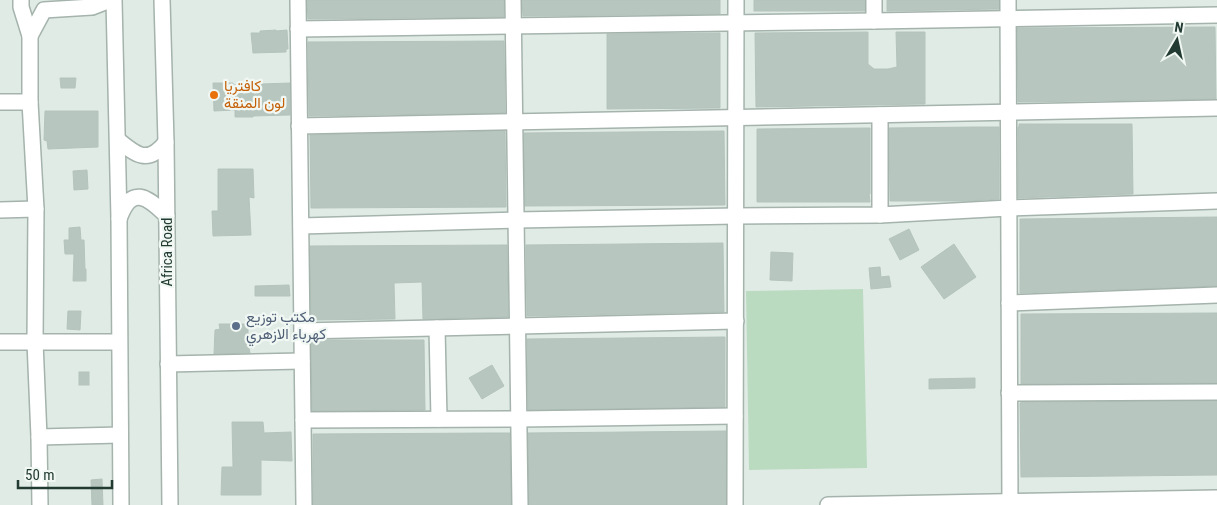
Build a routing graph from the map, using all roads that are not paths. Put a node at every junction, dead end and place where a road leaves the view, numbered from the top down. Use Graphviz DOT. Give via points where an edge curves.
graph roads {
  1 [pos="21,0"];
  2 [pos="110,0"];
  3 [pos="114,0"];
  4 [pos="162,0"];
  5 [pos="298,0"];
  6 [pos="513,0"];
  7 [pos="736,0"];
  8 [pos="874,0"];
  9 [pos="1008,0"];
  10 [pos="1217,15"];
  11 [pos="1008,19"];
  12 [pos="874,21"];
  13 [pos="736,23"];
  14 [pos="514,26"];
  15 [pos="298,29"];
  16 [pos="30,36"];
  17 [pos="0,102"];
  18 [pos="30,102"];
  19 [pos="1217,108"];
  20 [pos="1008,112"];
  21 [pos="880,115"];
  22 [pos="736,118"];
  23 [pos="515,122"];
  24 [pos="299,126"];
  25 [pos="118,140"];
  26 [pos="166,142"];
  27 [pos="1217,201"];
  28 [pos="1009,208"];
  29 [pos="36,209"];
  30 [pos="0,210"];
  31 [pos="167,216"];
  32 [pos="736,216"];
  33 [pos="880,216"];
  34 [pos="119,219"];
  35 [pos="516,220"];
  36 [pos="301,226"];
  37 [pos="1217,295"];
  38 [pos="1009,304"];
  39 [pos="736,321"];
  40 [pos="518,326"];
  41 [pos="437,328"];
  42 [pos="302,331"];
  43 [pos="0,342"];
  44 [pos="35,342"];
  45 [pos="119,342"];
  46 [pos="302,361"];
  47 [pos="168,364"];
  48 [pos="1009,392"];
  49 [pos="1217,392"];
  50 [pos="736,416"];
  51 [pos="439,419"];
  52 [pos="519,419"];
  53 [pos="303,420"];
  54 [pos="120,435"];
  55 [pos="39,437"];
  56 [pos="1217,498"];
  57 [pos="1010,503"];
  58 [pos="40,505"];
  59 [pos="121,505"];
  60 [pos="170,505"];
  61 [pos="304,505"];
  62 [pos="520,505"];
  63 [pos="735,505"];
  64 [pos="828,505"];
  65 [pos="870,505"];
  1 -- 16 [label="street"];
  2 -- 16 [label="street" via="92,7 44,10"];
  3 -- 25 [label="street"];
  4 -- 26 [label="street, Africa Road"];
  5 -- 15 [label="street"];
  6 -- 14 [label="street"];
  7 -- 13 [label="street"];
  8 -- 12 [label="street"];
  9 -- 11 [label="street"];
  10 -- 11 [label="street"];
  11 -- 12 [label="street"];
  11 -- 20 [label="street"];
  12 -- 13 [label="street"];
  13 -- 14 [label="street"];
  13 -- 22 [label="street"];
  14 -- 15 [label="street"];
  14 -- 23 [label="street"];
  15 -- 24 [label="street"];
  16 -- 18 [label="street"];
  17 -- 18 [label="street"];
  18 -- 29 [label="street"];
  19 -- 20 [label="street"];
  20 -- 21 [label="street"];
  20 -- 28 [label="street"];
  21 -- 22 [label="street"];
  21 -- 33 [label="street"];
  22 -- 23 [label="street"];
  22 -- 32 [label="street"];
  23 -- 24 [label="street"];
  23 -- 35 [label="street"];
  24 -- 36 [label="street"];
  25 -- 26 [label="street" via="133,152 144,155 156,152"];
  25 -- 34 [label="street"];
  26 -- 31 [label="street, Africa Road"];
  27 -- 28 [label="street"];
  28 -- 33 [label="street"];
  28 -- 38 [label="street"];
  29 -- 30 [label="street"];
  29 -- 44 [label="street"];
  31 -- 34 [label="street" via="154,203 137,198 126,205"];
  31 -- 47 [label="street, Africa Road"];
  32 -- 33 [label="street"];
  32 -- 35 [label="street"];
  32 -- 39 [label="street"];
  34 -- 45 [label="street"];
  35 -- 36 [label="street"];
  35 -- 40 [label="street"];
  36 -- 42 [label="street"];
  37 -- 38 [label="street"];
  38 -- 48 [label="street"];
  39 -- 40 [label="street"];
  39 -- 50 [label="street"];
  40 -- 41 [label="street"];
  40 -- 52 [label="street"];
  41 -- 42 [label="street"];
  41 -- 51 [label="street"];
  42 -- 46 [label="street"];
  43 -- 44 [label="street"];
  44 -- 45 [label="street"];
  44 -- 55 [label="street"];
  45 -- 54 [label="street"];
  46 -- 47 [label="street"];
  46 -- 53 [label="street"];
  47 -- 60 [label="street, Africa Road"];
  48 -- 49 [label="street"];
  48 -- 57 [label="street"];
  50 -- 52 [label="street"];
  50 -- 63 [label="street"];
  51 -- 52 [label="street"];
  51 -- 53 [label="street"];
  52 -- 62 [label="street"];
  53 -- 61 [label="street"];
  54 -- 55 [label="street"];
  54 -- 59 [label="street"];
  55 -- 58 [label="street"];
  56 -- 57 [label="street"];
  57 -- 65 [label="street"];
  64 -- 65 [label="street"];
}
